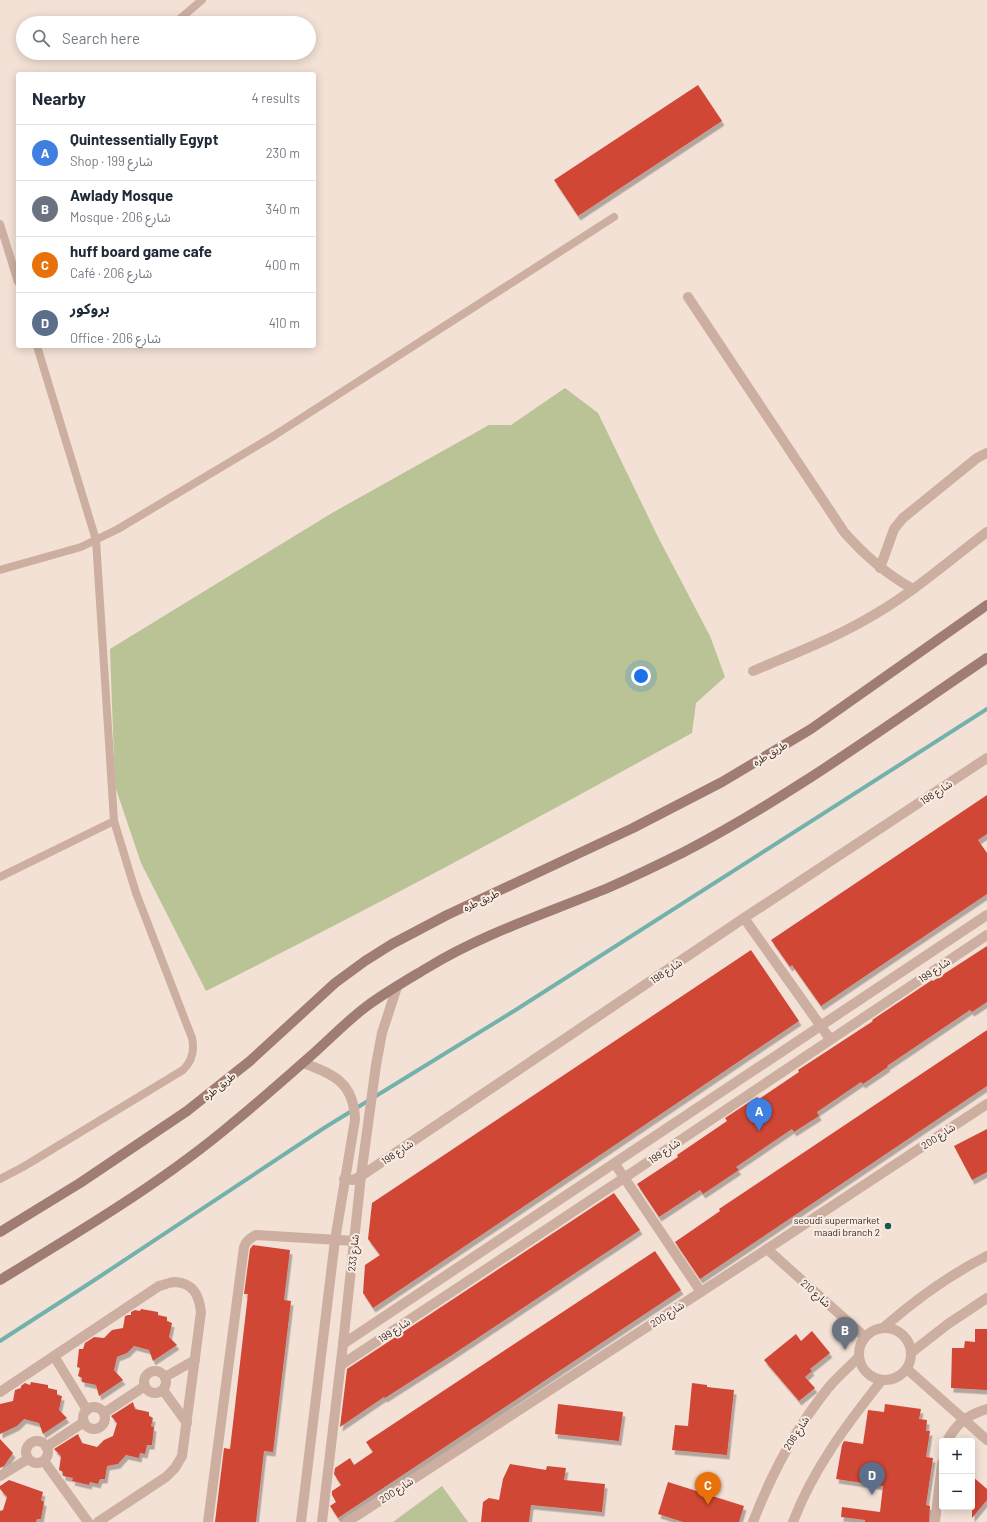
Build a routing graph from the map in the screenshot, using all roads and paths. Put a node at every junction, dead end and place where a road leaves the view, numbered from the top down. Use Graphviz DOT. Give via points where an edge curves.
graph roads {
  1 [pos="202,0"];
  2 [pos="183,16"];
  3 [pos="614,217"];
  4 [pos="0,224"];
  5 [pos="16,276"];
  6 [pos="688,297"];
  7 [pos="38,348"];
  8 [pos="987,453"];
  9 [pos="987,532"];
  10 [pos="96,540"];
  11 [pos="880,568"];
  12 [pos="0,570"];
  13 [pos="913,589"];
  14 [pos="987,605"];
  15 [pos="987,658"];
  16 [pos="753,671"];
  17 [pos="987,758"];
  18 [pos="114,821"];
  19 [pos="0,877"];
  20 [pos="987,915"];
  21 [pos="744,918"];
  22 [pos="987,935"];
  23 [pos="397,987"];
  24 [pos="821,1026"];
  25 [pos="830,1039"];
  26 [pos="303,1063"];
  27 [pos="987,1104"];
  28 [pos="615,1164"];
  29 [pos="361,1176"];
  30 [pos="624,1178"];
  31 [pos="344,1179"];
  32 [pos="0,1180"];
  33 [pos="0,1232"];
  34 [pos="335,1240"];
  35 [pos="355,1241"];
  36 [pos="767,1249"];
  37 [pos="987,1256"];
  38 [pos="0,1280"];
  39 [pos="701,1292"];
  40 [pos="987,1298"];
  41 [pos="883,1328"];
  42 [pos="865,1337"];
  43 [pos="343,1344"];
  44 [pos="912,1352"];
  45 [pos="54,1356"];
  46 [pos="859,1357"];
  47 [pos="195,1360"];
  48 [pos="341,1365"];
  49 [pos="907,1369"];
  50 [pos="165,1377"];
  51 [pos="882,1380"];
  52 [pos="145,1386"];
  53 [pos="162,1390"];
  54 [pos="0,1392"];
  55 [pos="987,1409"];
  56 [pos="87,1410"];
  57 [pos="104,1413"];
  58 [pos="964,1419"];
  59 [pos="84,1422"];
  60 [pos="187,1423"];
  61 [pos="949,1438"];
  62 [pos="987,1440"];
  63 [pos="46,1447"];
  64 [pos="28,1460"];
  65 [pos="44,1461"];
  66 [pos="941,1474"];
  67 [pos="0,1476"];
  68 [pos="88,1522"];
  69 [pos="98,1522"];
  70 [pos="208,1522"];
  71 [pos="301,1522"];
  72 [pos="322,1522"];
  73 [pos="347,1522"];
  74 [pos="753,1522"];
  75 [pos="793,1522"];
  76 [pos="935,1522"];
  1 -- 2 [label="lane"];
  3 -- 10 [label="lane" via="275,435"];
  4 -- 5 [label="lane"];
  6 -- 11 [label="street" via="844,532"];
  7 -- 10 [label="lane"];
  8 -- 11 [label="street" via="977,458 903,518 894,529"];
  9 -- 13 [label="street"];
  10 -- 12 [label="lane" via="81,547"];
  10 -- 18 [label="lane"];
  11 -- 13 [label="street"];
  13 -- 16 [label="street" via="859,624"];
  14 -- 33 [label="main road, طريق طره" via="811,729 722,782 633,828 447,915 392,944 335,983 250,1061 188,1111 92,1176"];
  15 -- 23 [label="main road" via="837,760 725,830 644,872 469,945 430,965"];
  17 -- 21 [label="street, شارع 198"];
  18 -- 19 [label="lane"];
  18 -- 32 [label="lane" via="136,892 192,1038 191,1059 183,1070"];
  20 -- 24 [label="street, شارع 199"];
  21 -- 24 [label="street"];
  21 -- 29 [label="street, شارع 198"];
  22 -- 25 [label="street, شارع 199"];
  23 -- 26 [label="main road" via="368,1005"];
  23 -- 29 [label="street, شارع 233" via="378,1049"];
  24 -- 25 [label="street"];
  24 -- 28 [label="street, شارع 199"];
  25 -- 30 [label="street, شارع 199"];
  26 -- 31 [label="street, شارع 233" via="340,1080 352,1098 355,1120"];
  26 -- 38 [label="main road" via="182,1163 82,1230"];
  27 -- 36 [label="street, شارع 200"];
  28 -- 30 [label="street"];
  28 -- 43 [label="street, شارع 199"];
  29 -- 31 [label="street, شارع 198" via="353,1180"];
  29 -- 35 [label="street, شارع 233"];
  30 -- 39 [label="street"];
  30 -- 48 [label="street, شارع 199"];
  31 -- 34 [label="street, شارع 233"];
  34 -- 35 [label="street"];
  34 -- 70 [label="street" via="256,1235 245,1243"];
  34 -- 71 [label="street, شارع 233"];
  35 -- 43 [label="street, شارع 233"];
  36 -- 39 [label="street, شارع 200"];
  36 -- 42 [label="street, شارع 210"];
  37 -- 41 [label="street" via="944,1281"];
  39 -- 73 [label="street, شارع 200"];
  40 -- 44 [label="street"];
  41 -- 42 [label="street"];
  41 -- 44 [label="street" via="893,1329 902,1334 909,1342"];
  42 -- 46 [label="street" via="860,1346"];
  43 -- 48 [label="street, شارع 233"];
  44 -- 49 [label="street"];
  45 -- 47 [label="street" via="159,1286 174,1282 189,1286 199,1297 201,1312"];
  45 -- 54 [label="street"];
  45 -- 56 [label="street"];
  46 -- 51 [label="street" via="866,1372"];
  46 -- 74 [label="street, شارع 206" via="830,1386 805,1418 784,1452"];
  47 -- 50 [label="street"];
  47 -- 60 [label="street"];
  48 -- 72 [label="street, شارع 233"];
  49 -- 51 [label="street" via="892,1380"];
  49 -- 58 [label="street"];
  50 -- 52 [label="street" via="159,1372 152,1372 146,1376"];
  50 -- 53 [label="street" via="166,1384"];
  51 -- 75 [label="street" via="849,1422 821,1465"];
  52 -- 53 [label="street" via="152,1393"];
  52 -- 57 [label="street"];
  53 -- 60 [label="street"];
  55 -- 58 [label="street"];
  56 -- 57 [label="street" via="94,1407"];
  56 -- 59 [label="street" via="83,1415"];
  57 -- 59 [label="street" via="104,1424 99,1428 92,1429"];
  58 -- 61 [label="street"];
  58 -- 62 [label="street"];
  59 -- 63 [label="street"];
  60 -- 69 [label="street" via="182,1456 175,1468 166,1478"];
  63 -- 64 [label="street" via="37,1441 27,1446 25,1453"];
  63 -- 65 [label="street" via="48,1454"];
  64 -- 65 [label="street" via="38,1463"];
  64 -- 67 [label="street"];
  65 -- 68 [label="street"];
  66 -- 76 [label="street"];
}
